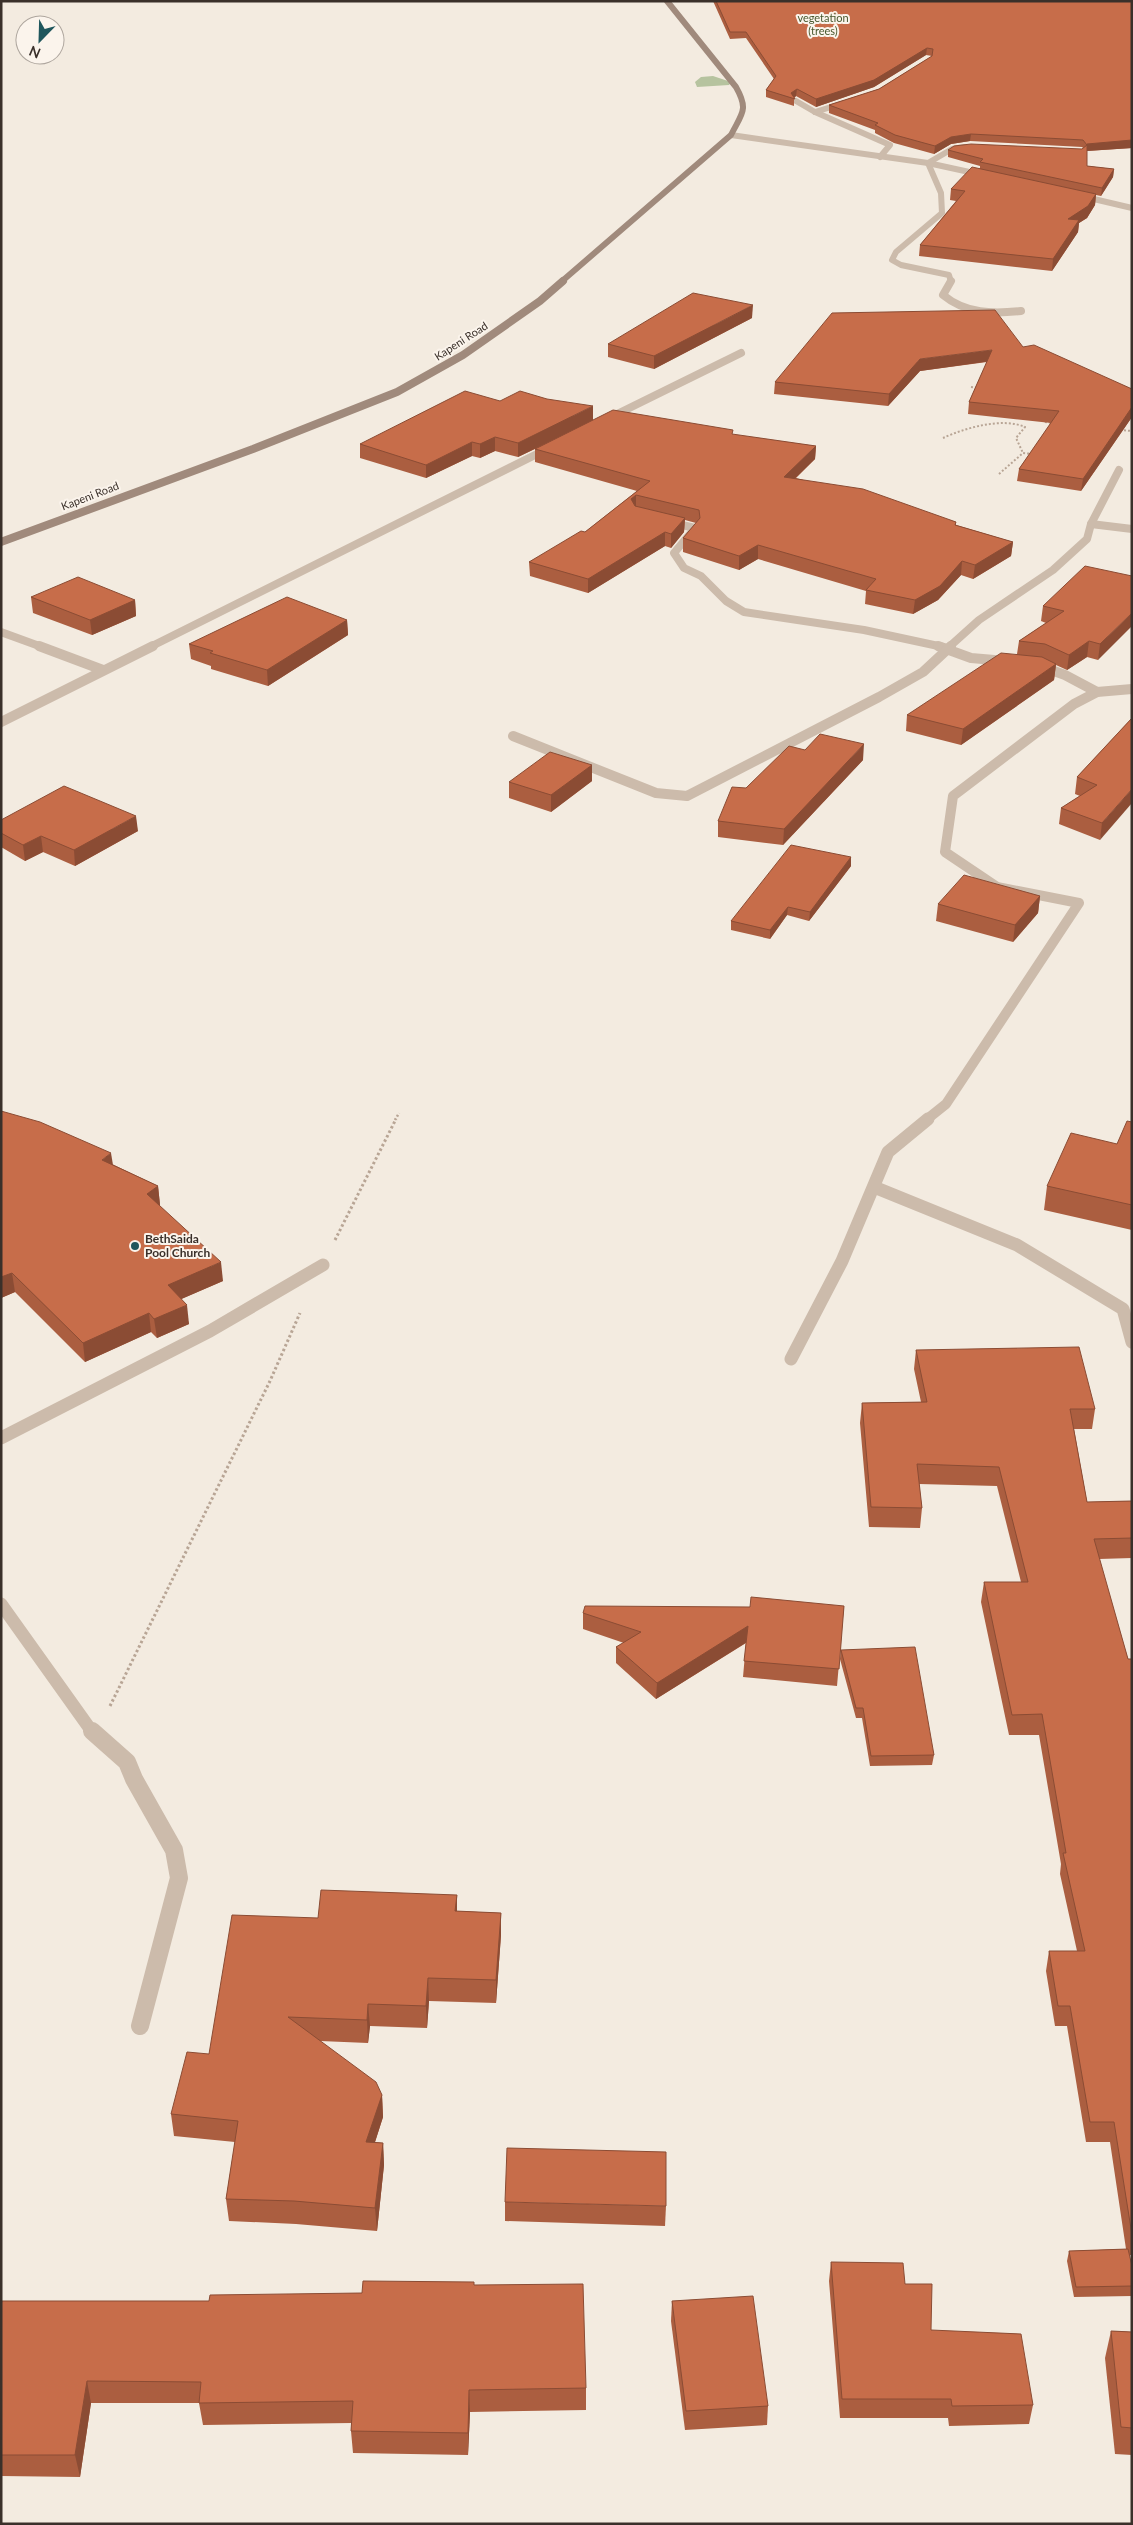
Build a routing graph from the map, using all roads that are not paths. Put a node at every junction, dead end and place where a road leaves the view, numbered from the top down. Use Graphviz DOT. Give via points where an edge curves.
graph roads {
  1 [pos="667,1"];
  2 [pos="854,100"];
  3 [pos="796,101"];
  4 [pos="815,112"];
  5 [pos="731,135"];
  6 [pos="970,146"];
  7 [pos="880,157"];
  8 [pos="928,164"];
  9 [pos="992,177"];
  10 [pos="1073,195"];
  11 [pos="1132,208"];
  12 [pos="1021,312"];
  13 [pos="741,353"];
  14 [pos="601,422"];
  15 [pos="557,444"];
  16 [pos="1119,470"];
  17 [pos="656,519"];
  18 [pos="1091,524"];
  19 [pos="1132,529"];
  20 [pos="1,542"];
  21 [pos="1,632"];
  22 [pos="946,648"];
  23 [pos="1016,662"];
  24 [pos="1034,665"];
  25 [pos="103,670"];
  26 [pos="1132,689"];
  27 [pos="1097,692"];
  28 [pos="1,722"];
  29 [pos="513,736"];
  30 [pos="874,1187"];
  31 [pos="323,1264"];
  32 [pos="1132,1342"];
  33 [pos="791,1358"];
  34 [pos="1,1438"];
  35 [pos="1,1604"];
  36 [pos="140,2026"];
  1 -- 5 [label="main road, Kapeni Road" via="744,101"];
  2 -- 4 [label="street"];
  3 -- 4 [label="street"];
  4 -- 7 [label="street" via="890,145"];
  5 -- 7 [label="street"];
  5 -- 20 [label="main road, Kapeni Road" via="540,300 463,355 397,392"];
  6 -- 8 [label="street" via="952,149"];
  7 -- 8 [label="street"];
  8 -- 9 [label="street"];
  8 -- 12 [label="street" via="937,178 942,213 896,252 892,260 901,265 949,275 951,282 943,295 950,302 990,313"];
  10 -- 11 [label="street"];
  13 -- 14 [label="street"];
  15 -- 25 [label="street"];
  16 -- 18 [label="street"];
  17 -- 22 [label="street" via="695,528 674,553 678,564 698,574 737,610 752,615 864,630"];
  18 -- 19 [label="street"];
  18 -- 22 [label="street" via="1087,539 1053,570 979,620"];
  21 -- 25 [label="street"];
  22 -- 23 [label="street" via="971,658"];
  22 -- 29 [label="street" via="923,672 880,697 687,796 656,793"];
  24 -- 27 [label="street" via="1065,675"];
  25 -- 28 [label="street"];
  26 -- 27 [label="street"];
  27 -- 30 [label="street" via="1074,704 953,796 945,852 997,887 1079,904 946,1104 888,1152"];
  30 -- 32 [label="street" via="1025,1250 1122,1309"];
  30 -- 33 [label="street" via="842,1261"];
  31 -- 34 [label="street" via="210,1331"];
  35 -- 36 [label="street" via="95,1735 128,1762 134,1779 174,1850 179,1878"];
}
